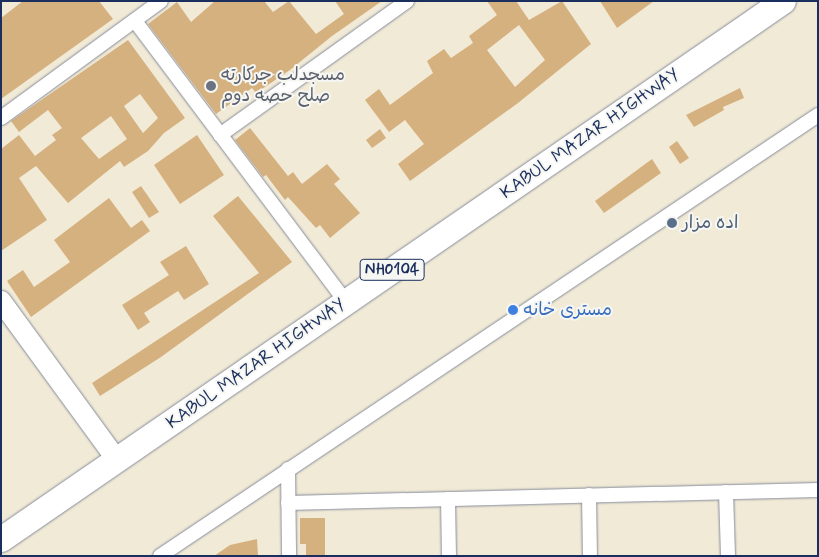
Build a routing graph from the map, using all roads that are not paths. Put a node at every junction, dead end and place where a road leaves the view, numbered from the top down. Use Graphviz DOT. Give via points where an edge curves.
graph roads {
  1 [pos="161,1"];
  2 [pos="407,1"];
  3 [pos="783,1"];
  4 [pos="134,21"];
  5 [pos="818,115"];
  6 [pos="1,118"];
  7 [pos="220,135"];
  8 [pos="1,300"];
  9 [pos="346,302"];
  10 [pos="117,460"];
  11 [pos="288,469"];
  12 [pos="818,490"];
  13 [pos="726,492"];
  14 [pos="589,495"];
  15 [pos="448,499"];
  16 [pos="288,503"];
  17 [pos="1,539"];
  18 [pos="160,556"];
  19 [pos="289,556"];
  20 [pos="449,556"];
  21 [pos="590,556"];
  22 [pos="728,556"];
  1 -- 4 [label="street"];
  2 -- 7 [label="street"];
  3 -- 9 [label="highway, KABUL MAZAR HIGHWAY / NH0104"];
  4 -- 6 [label="street"];
  4 -- 7 [label="street"];
  5 -- 11 [label="street"];
  7 -- 9 [label="street"];
  8 -- 10 [label="street"];
  9 -- 10 [label="highway, KABUL MAZAR HIGHWAY / NH0104"];
  10 -- 17 [label="highway, KABUL MAZAR HIGHWAY / NH0104"];
  11 -- 16 [label="street"];
  11 -- 18 [label="street"];
  12 -- 13 [label="street"];
  13 -- 14 [label="street"];
  13 -- 22 [label="street"];
  14 -- 15 [label="street"];
  14 -- 21 [label="street"];
  15 -- 16 [label="street"];
  15 -- 20 [label="street"];
  16 -- 19 [label="street"];
}
